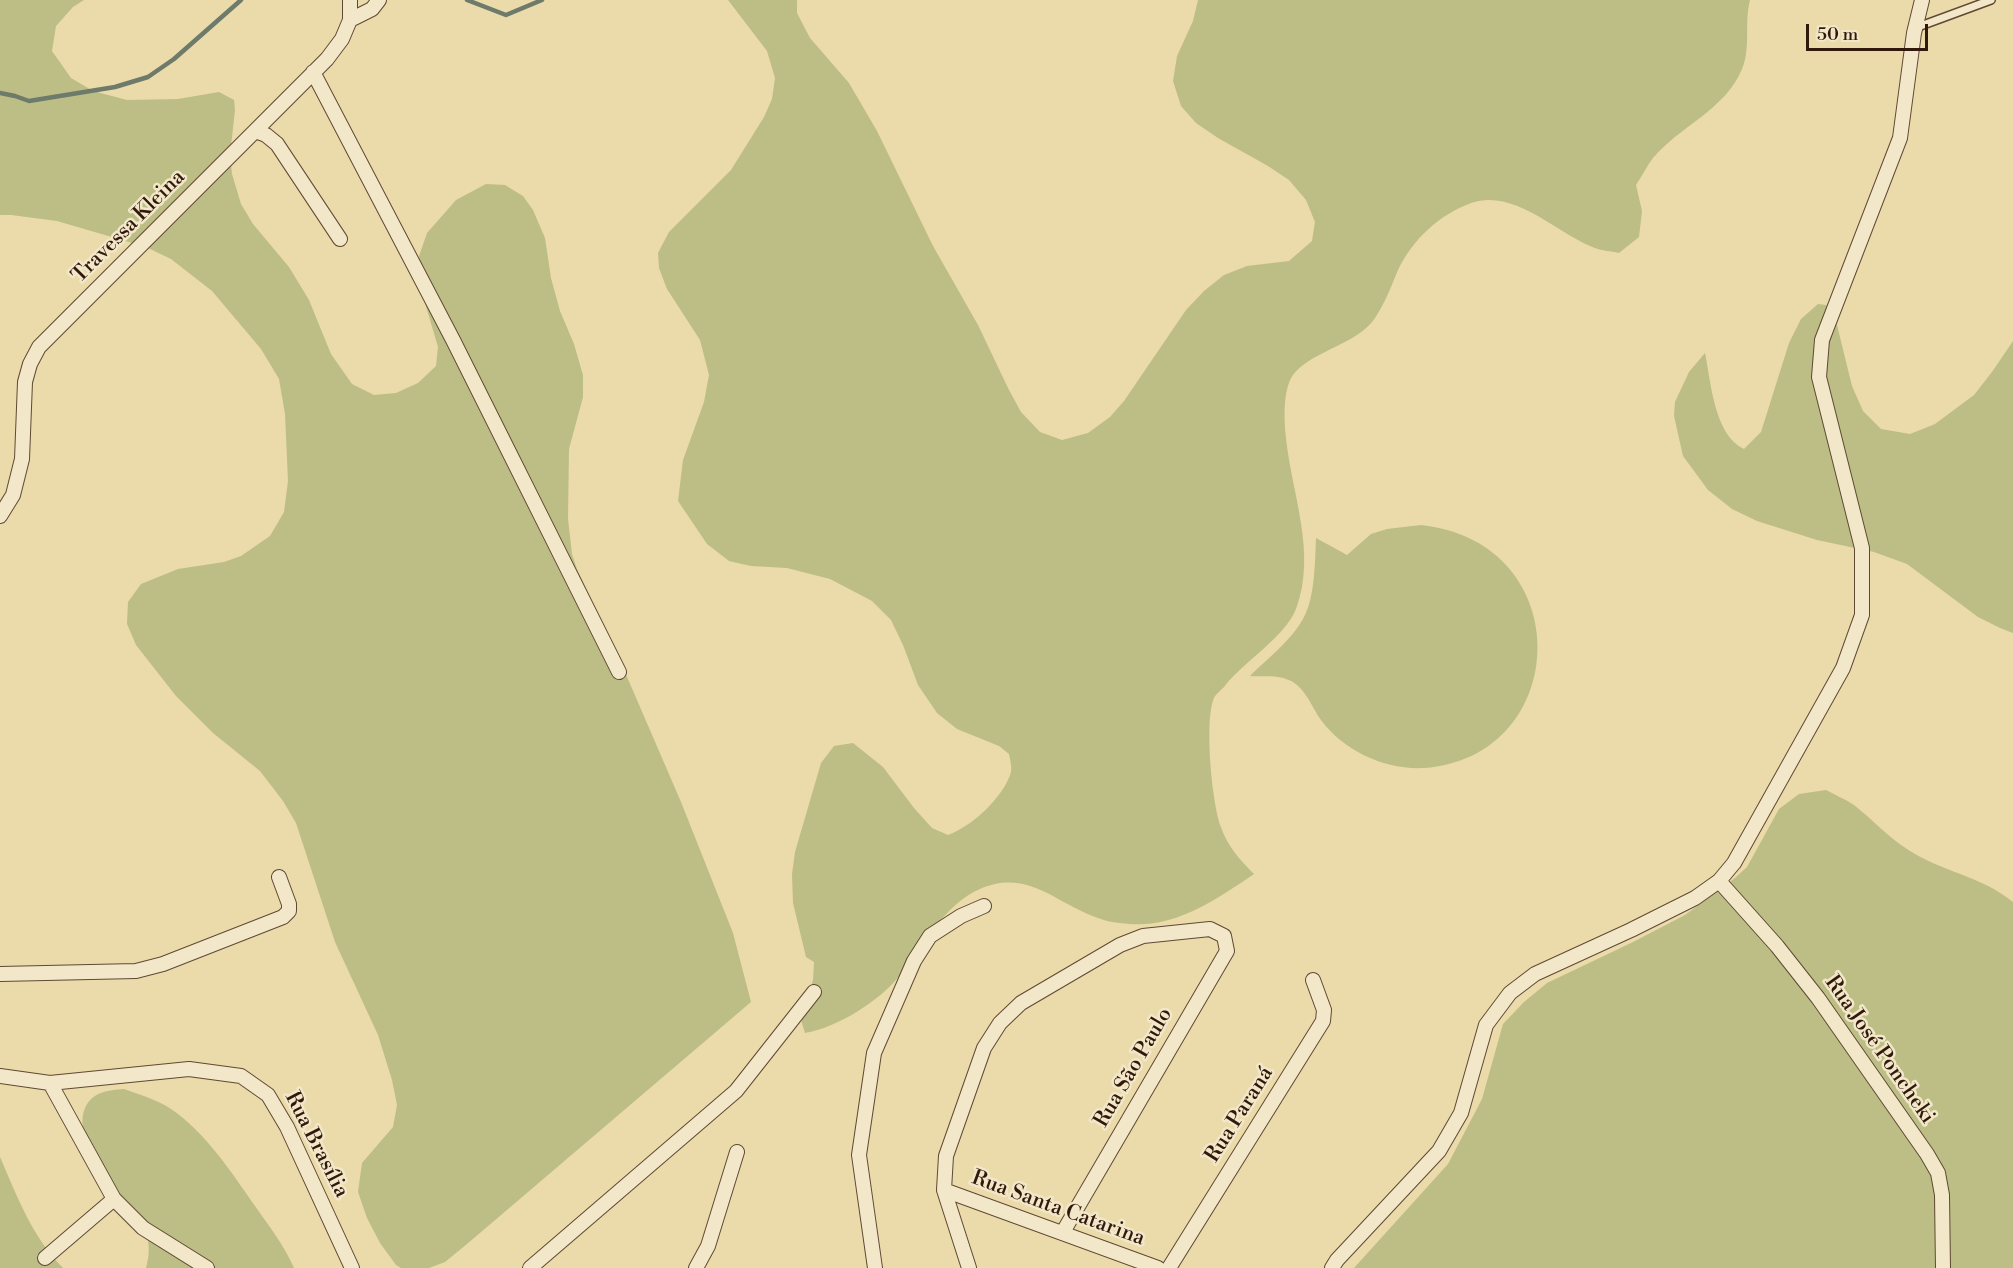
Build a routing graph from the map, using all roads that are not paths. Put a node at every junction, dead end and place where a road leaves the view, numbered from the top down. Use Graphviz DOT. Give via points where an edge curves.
graph roads {
  1 [pos="350,0"];
  2 [pos="379,0"];
  3 [pos="1922,0"];
  4 [pos="1991,0"];
  5 [pos="350,20"];
  6 [pos="1915,28"];
  7 [pos="313,72"];
  8 [pos="255,131"];
  9 [pos="340,239"];
  10 [pos="0,516"];
  11 [pos="619,672"];
  12 [pos="279,877"];
  13 [pos="1719,881"];
  14 [pos="984,906"];
  15 [pos="0,974"];
  16 [pos="1312,980"];
  17 [pos="814,992"];
  18 [pos="0,1076"];
  19 [pos="50,1083"];
  20 [pos="737,1152"];
  21 [pos="944,1190"];
  22 [pos="114,1199"];
  23 [pos="1063,1232"];
  24 [pos="45,1258"];
  25 [pos="207,1268"];
  26 [pos="352,1268"];
  27 [pos="530,1268"];
  28 [pos="696,1268"];
  29 [pos="875,1268"];
  30 [pos="969,1268"];
  31 [pos="1158,1268"];
  32 [pos="1169,1268"];
  33 [pos="1332,1268"];
  34 [pos="1943,1268"];
  1 -- 5 [label="street, Travessa Kleina"];
  2 -- 5 [label="street" via="372,9"];
  3 -- 6 [label="street"];
  4 -- 6 [label="lane"];
  5 -- 7 [label="street, Travessa Kleina" via="342,39"];
  6 -- 13 [label="street" via="1900,138 1821,349 1819,377 1862,548 1862,615 1843,668 1734,863"];
  7 -- 8 [label="street, Travessa Kleina"];
  7 -- 11 [label="street"];
  8 -- 9 [label="street" via="277,144"];
  8 -- 10 [label="street, Travessa Kleina" via="39,347 25,382 22,459 13,495"];
  12 -- 15 [label="street" via="289,904 283,917 163,964 136,971"];
  13 -- 33 [label="street" via="1695,898 1534,974 1509,993 1486,1024 1461,1113 1439,1151"];
  13 -- 34 [label="street, Rua José Poncheki" via="1818,998 1938,1173"];
  14 -- 29 [label="street" via="930,936 914,961 874,1053 859,1155"];
  16 -- 32 [label="street, Rua Paraná" via="1324,1010 1323,1021"];
  17 -- 27 [label="street" via="736,1090"];
  18 -- 19 [label="street, Rua Brasília"];
  19 -- 22 [label="street"];
  19 -- 26 [label="street, Rua Brasília" via="189,1069 241,1076 268,1095 287,1127"];
  20 -- 28 [label="street" via="708,1246"];
  21 -- 23 [label="street, Rua Santa Catarina"];
  21 -- 23 [label="street, Rua São Paulo" via="946,1156 984,1048 1000,1023 1021,1003 1120,945 1143,936 1210,928 1224,936 1227,951"];
  21 -- 30 [label="street"];
  22 -- 24 [label="street"];
  22 -- 25 [label="street" via="143,1228"];
  23 -- 31 [label="street, Rua Santa Catarina"];
}
